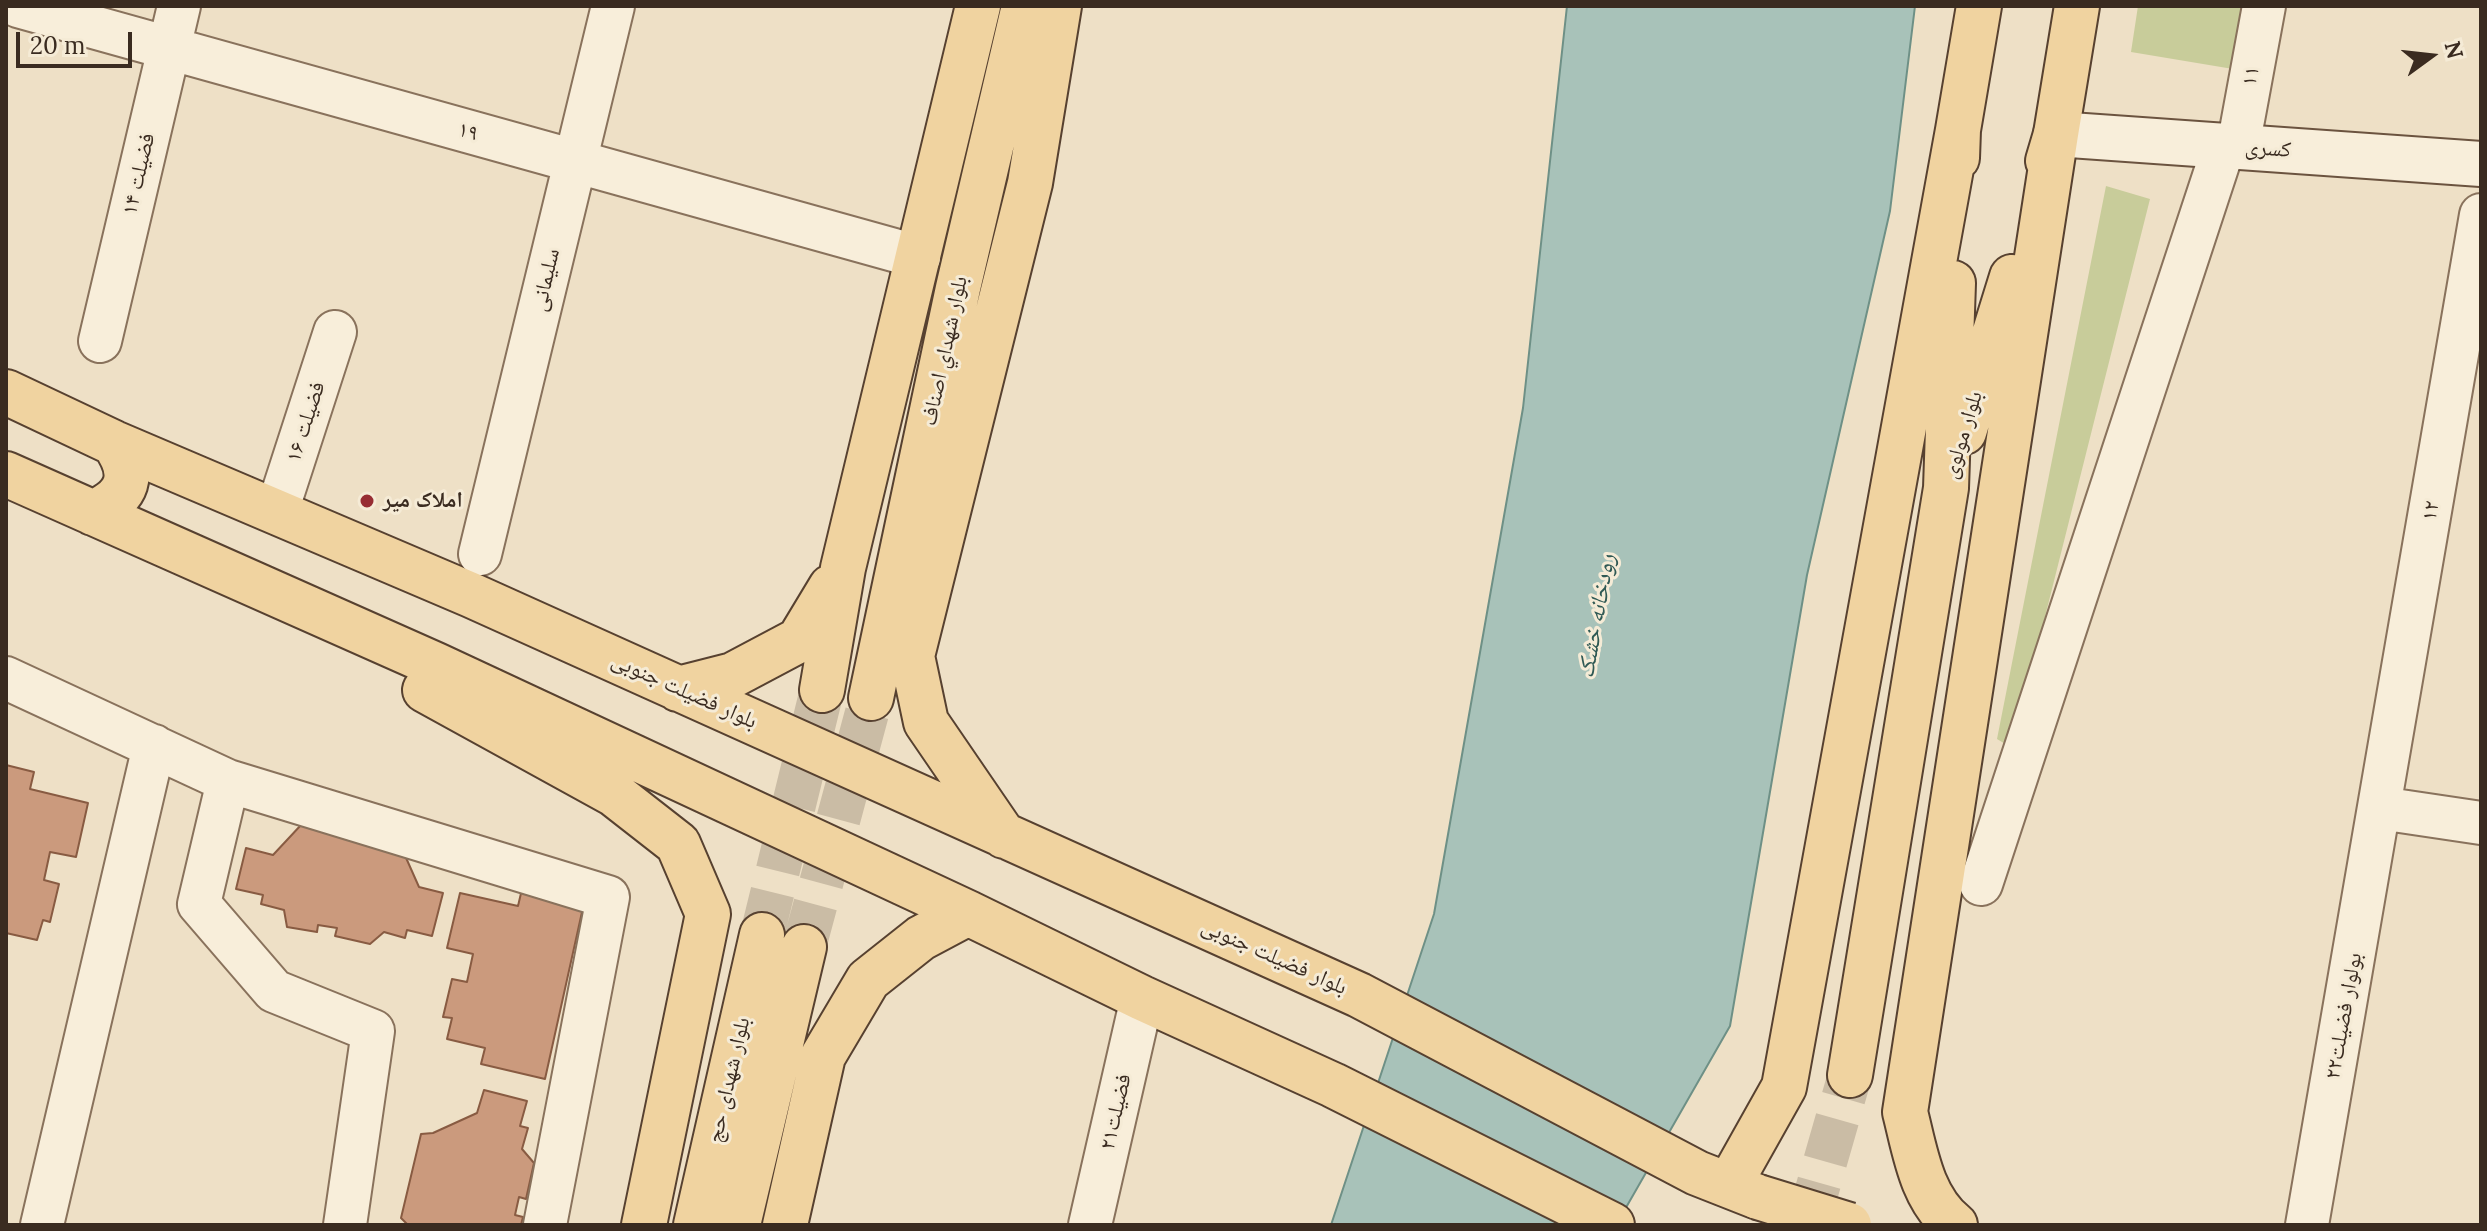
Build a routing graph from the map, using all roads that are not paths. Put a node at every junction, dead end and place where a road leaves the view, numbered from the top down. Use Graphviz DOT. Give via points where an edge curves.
graph roads {
  1 [pos="18,6"];
  2 [pos="179,6"];
  3 [pos="613,6"];
  4 [pos="978,6"];
  5 [pos="1024,6"];
  6 [pos="1059,6"];
  7 [pos="1979,6"];
  8 [pos="2077,6"];
  9 [pos="2264,6"];
  10 [pos="169,48"];
  11 [pos="1958,130"];
  12 [pos="2056,134"];
  13 [pos="2231,147"];
  14 [pos="574,162"];
  15 [pos="2481,164"];
  16 [pos="2481,215"];
  17 [pos="919,257"];
  18 [pos="335,332"];
  19 [pos="100,341"];
  20 [pos="6,392"];
  21 [pos="114,443"];
  22 [pos="167,464"];
  23 [pos="6,474"];
  24 [pos="1946,488"];
  25 [pos="277,511"];
  26 [pos="93,513"];
  27 [pos="138,531"];
  28 [pos="480,554"];
  29 [pos="843,568"];
  30 [pos="287,598"];
  31 [pos="6,678"];
  32 [pos="678,689"];
  33 [pos="822,690"];
  34 [pos="871,698"];
  35 [pos="154,746"];
  36 [pos="228,781"];
  37 [pos="2380,808"];
  38 [pos="2481,823"];
  39 [pos="1006,838"];
  40 [pos="1981,884"];
  41 [pos="968,913"];
  42 [pos="762,935"];
  43 [pos="804,947"];
  44 [pos="1142,998"];
  45 [pos="1850,1075"];
  46 [pos="1728,1185"];
  47 [pos="42,1225"];
  48 [pos="345,1225"];
  49 [pos="545,1225"];
  50 [pos="644,1225"];
  51 [pos="696,1225"];
  52 [pos="738,1225"];
  53 [pos="785,1225"];
  54 [pos="1090,1225"];
  55 [pos="1612,1225"];
  56 [pos="1849,1225"];
  57 [pos="1955,1225"];
  58 [pos="2307,1225"];
  1 -- 10 [label="street, ۱۹"];
  2 -- 10 [label="street, فضیلت ۱۴"];
  3 -- 14 [label="street, سلیمانی"];
  4 -- 17 [label="main road, بلوار شهداي اصناف"];
  5 -- 34 [label="main road, بلوار شهداي اصناف"];
  6 -- 39 [label="main road" via="1030,183 912,656 926,722"];
  7 -- 11 [label="main road, بلوار مولوی"];
  8 -- 12 [label="main road, بلوار مولوی"];
  9 -- 13 [label="street, ۱۱"];
  10 -- 14 [label="street, ۱۹"];
  10 -- 19 [label="street, فضیلت ۱۴"];
  11 -- 24 [label="main road, بلوار مولوی"];
  11 -- 46 [label="main road" via="1784,1087"];
  12 -- 13 [label="street, کسری"];
  12 -- 24 [label="main road, بلوار مولوی"];
  12 -- 57 [label="main road" via="1905,1112 1922,1178 1942,1215"];
  13 -- 15 [label="street, کسری"];
  13 -- 40 [label="street, ۱۱"];
  14 -- 17 [label="street, ۱۹"];
  14 -- 28 [label="street, سلیمانی"];
  16 -- 37 [label="street, ۱۲"];
  17 -- 29 [label="main road, بلوار شهداي اصناف"];
  18 -- 25 [label="street, فضیلت ۱۶"];
  20 -- 21 [label="main road, بلوار فضیلت جنوبی"];
  21 -- 22 [label="main road, بلوار فضیلت جنوبی"];
  21 -- 26 [label="main road" via="126,462 126,485 114,503"];
  22 -- 25 [label="main road, بلوار فضیلت جنوبی"];
  22 -- 27 [label="main road" via="140,492 135,511"];
  23 -- 26 [label="main road"];
  24 -- 45 [label="main road"];
  25 -- 32 [label="main road, بلوار فضیلت جنوبی"];
  26 -- 27 [label="main road"];
  27 -- 30 [label="main road"];
  29 -- 32 [label="main road" via="799,640 733,675"];
  29 -- 33 [label="main road, بلوار شهداي اصناف"];
  30 -- 41 [label="main road"];
  30 -- 50 [label="main road" via="418,686 614,794 678,844 708,914"];
  31 -- 35 [label="street"];
  32 -- 39 [label="main road, بلوار فضیلت جنوبی"];
  35 -- 36 [label="street"];
  35 -- 47 [label="street"];
  36 -- 48 [label="street" via="199,904 274,991 373,1031"];
  36 -- 49 [label="street" via="608,897"];
  37 -- 38 [label="street"];
  37 -- 58 [label="street, بولوار فضیلت۲۲"];
  39 -- 46 [label="main road, بلوار فضیلت جنوبی" via="1359,995"];
  41 -- 44 [label="main road"];
  41 -- 53 [label="main road" via="921,938 868,980 823,1056"];
  42 -- 51 [label="main road, بلوار شهدای حج"];
  43 -- 52 [label="main road, بلوار شهدای حج"];
  44 -- 54 [label="street, فضیلت۲۱"];
  44 -- 55 [label="main road" via="1333,1085"];
  46 -- 56 [label="main road, بلوار فضیلت جنوبی, bridge"];
}
